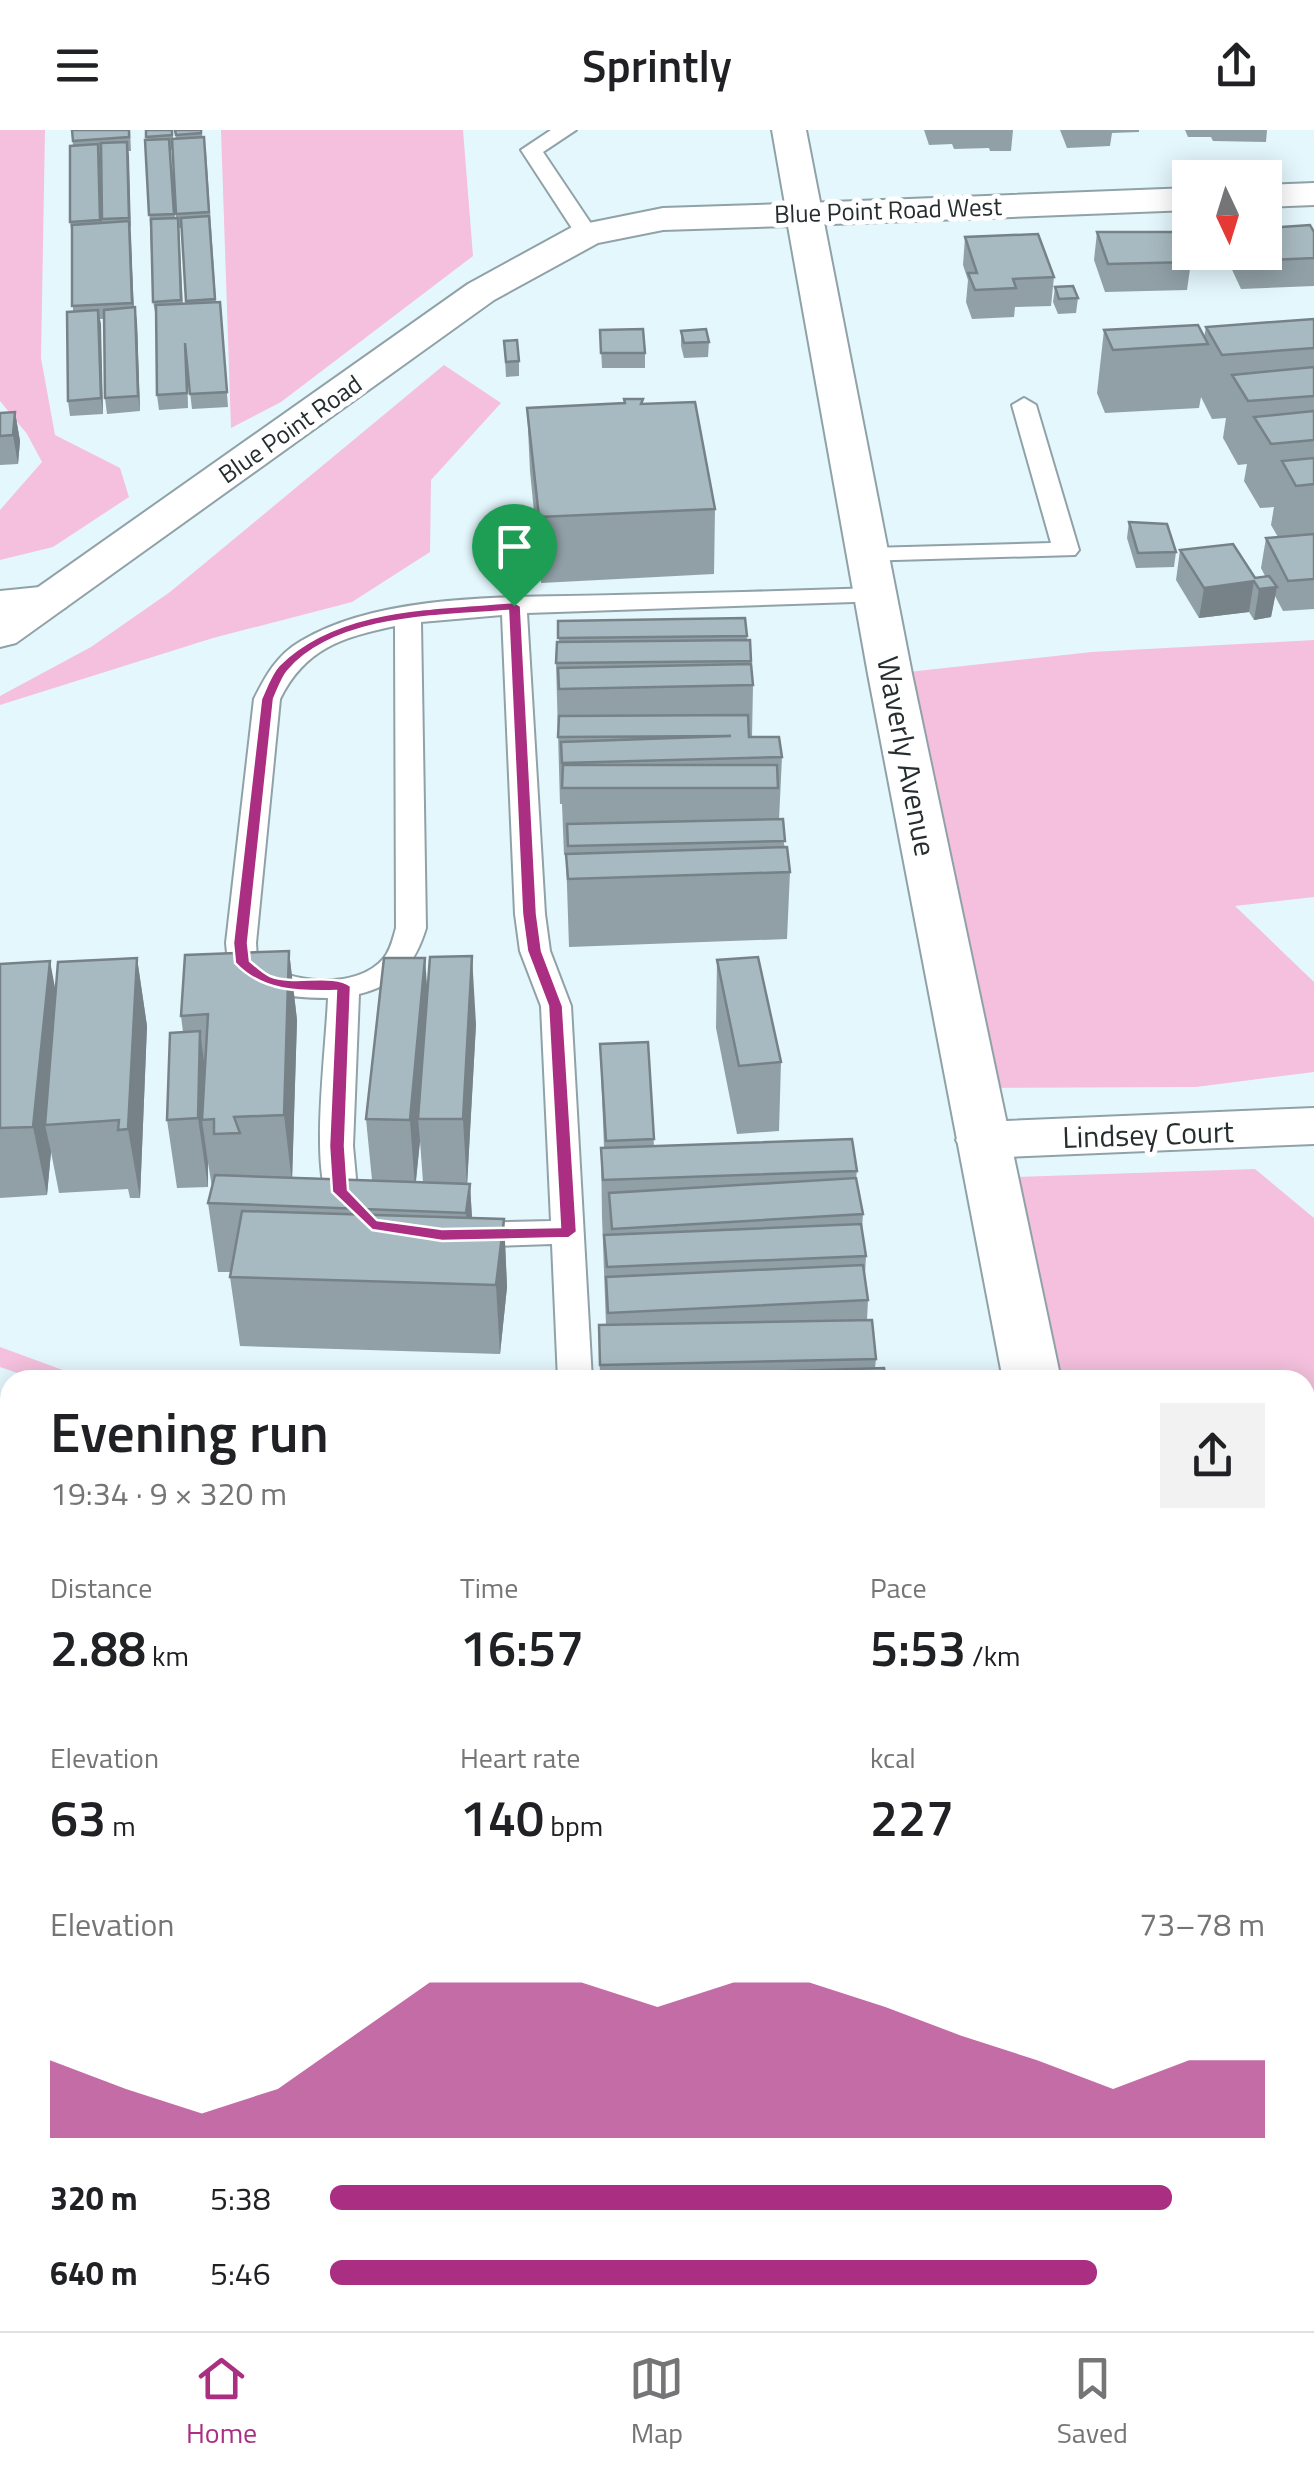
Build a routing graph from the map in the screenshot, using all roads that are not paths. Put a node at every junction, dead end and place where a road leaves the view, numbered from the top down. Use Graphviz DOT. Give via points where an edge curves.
graph roads {
  1 [pos="566,130"];
  2 [pos="789,130"];
  3 [pos="1314,194"];
  4 [pos="1282,195"];
  5 [pos="1172,200"];
  6 [pos="806,214"];
  7 [pos="586,234"];
  8 [pos="1024,405"];
  9 [pos="873,576"];
  10 [pos="50,600"];
  11 [pos="0,604"];
  12 [pos="514,606"];
  13 [pos="408,615"];
  14 [pos="0,634"];
  15 [pos="344,986"];
  16 [pos="1314,1126"];
  17 [pos="983,1140"];
  18 [pos="390,1227"];
  19 [pos="424,1232"];
  20 [pos="569,1232"];
  21 [pos="575,1370"];
  22 [pos="1030,1370"];
  1 -- 7 [label="lane" via="531,150"];
  2 -- 6 [label="street, Waverly Avenue"];
  3 -- 4 [label="street"];
  5 -- 6 [label="street, Blue Point Road West"];
  6 -- 7 [label="street, Blue Point Road West" via="663,219"];
  6 -- 9 [label="street, Waverly Avenue"];
  7 -- 10 [label="street, Blue Point Road" via="481,292"];
  8 -- 9 [label="lane" via="1066,550"];
  9 -- 12 [label="lane"];
  9 -- 17 [label="street, Waverly Avenue"];
  10 -- 11 [label="street"];
  10 -- 14 [label="street, Blue Point Road"];
  12 -- 13 [label="lane"];
  12 -- 20 [label="lane" via="530,914 534,951 556,1006"];
  13 -- 15 [label="lane" via="411,928 390,969"];
  13 -- 15 [label="lane" via="315,644 282,669 267,699 242,963 264,980"];
  15 -- 18 [label="lane" via="340,1192 372,1224"];
  16 -- 17 [label="street, Lindsey Court"];
  17 -- 22 [label="street, Waverly Avenue"];
  19 -- 20 [label="lane"];
  20 -- 21 [label="lane"];
}
